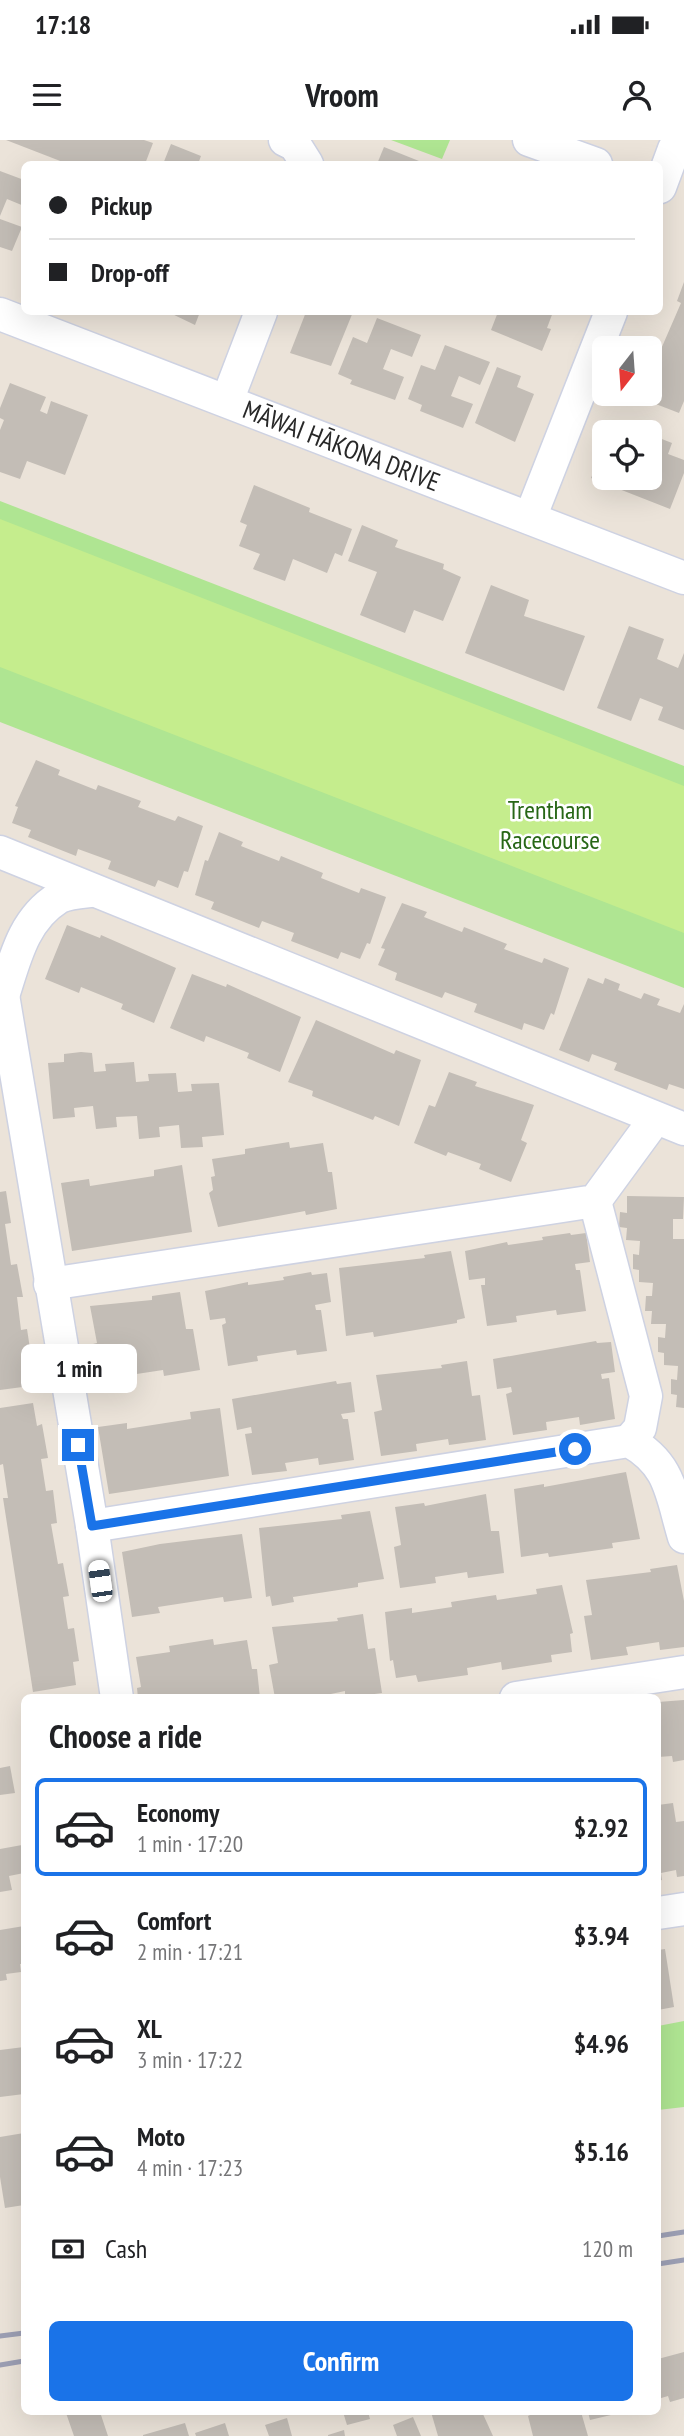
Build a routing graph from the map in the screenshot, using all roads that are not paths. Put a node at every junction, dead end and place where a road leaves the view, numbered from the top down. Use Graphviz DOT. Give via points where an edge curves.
graph roads {
  1 [pos="285,140"];
  2 [pos="529,140"];
  3 [pos="674,149"];
  4 [pos="305,161"];
  5 [pos="588,161"];
  6 [pos="663,179"];
  7 [pos="0,314"];
  8 [pos="260,315"];
  9 [pos="610,315"];
  10 [pos="227,401"];
  11 [pos="530,518"];
  12 [pos="684,578"];
  13 [pos="0,852"];
  14 [pos="90,891"];
  15 [pos="2,986"];
  16 [pos="654,1119"];
  17 [pos="684,1129"];
  18 [pos="594,1201"];
  19 [pos="50,1284"];
  20 [pos="629,1441"];
  21 [pos="92,1526"];
  22 [pos="684,1537"];
  23 [pos="684,1672"];
  24 [pos="116,1694"];
  25 [pos="542,1694"];
  26 [pos="684,1909"];
  27 [pos="661,1913"];
  1 -- 4 [label="street" via="295,145"];
  2 -- 5 [label="street"];
  3 -- 6 [label="street"];
  7 -- 10 [label="street, MĀWAI HĀKONA DRIVE"];
  8 -- 10 [label="street"];
  9 -- 11 [label="street"];
  10 -- 11 [label="street, MĀWAI HĀKONA DRIVE"];
  11 -- 12 [label="street, MĀWAI HĀKONA DRIVE"];
  13 -- 14 [label="street"];
  14 -- 15 [label="street" via="60,897 29,926"];
  14 -- 16 [label="street"];
  15 -- 19 [label="street"];
  16 -- 17 [label="street"];
  16 -- 18 [label="street"];
  18 -- 19 [label="street"];
  18 -- 20 [label="street" via="646,1396 640,1428"];
  19 -- 21 [label="street"];
  20 -- 21 [label="street"];
  20 -- 22 [label="street" via="648,1451 663,1468"];
  21 -- 24 [label="street"];
  23 -- 25 [label="street"];
  26 -- 27 [label="street"];
}
